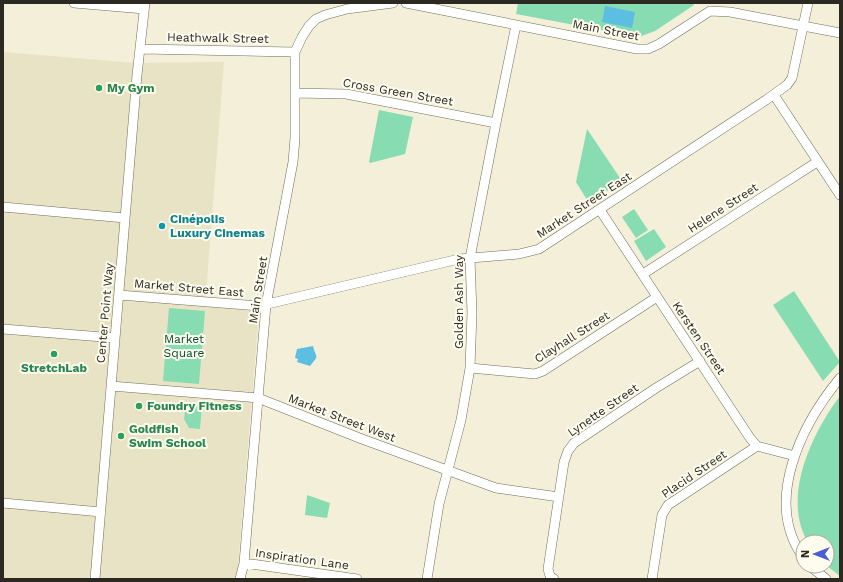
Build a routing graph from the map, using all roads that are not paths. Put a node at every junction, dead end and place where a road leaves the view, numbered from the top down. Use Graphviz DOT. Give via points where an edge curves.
graph roads {
  1 [pos="74,3"];
  2 [pos="393,3"];
  3 [pos="406,3"];
  4 [pos="808,3"];
  5 [pos="359,5"];
  6 [pos="145,6"];
  7 [pos="447,7"];
  8 [pos="708,7"];
  9 [pos="516,25"];
  10 [pos="803,27"];
  11 [pos="840,33"];
  12 [pos="141,49"];
  13 [pos="295,52"];
  14 [pos="295,93"];
  15 [pos="774,95"];
  16 [pos="496,122"];
  17 [pos="817,162"];
  18 [pos="840,195"];
  19 [pos="3,207"];
  20 [pos="600,210"];
  21 [pos="125,218"];
  22 [pos="470,258"];
  23 [pos="643,274"];
  24 [pos="119,295"];
  25 [pos="657,297"];
  26 [pos="266,304"];
  27 [pos="4,329"];
  28 [pos="115,338"];
  29 [pos="700,361"];
  30 [pos="470,368"];
  31 [pos="840,378"];
  32 [pos="111,386"];
  33 [pos="258,398"];
  34 [pos="757,446"];
  35 [pos="795,456"];
  36 [pos="448,470"];
  37 [pos="559,497"];
  38 [pos="3,503"];
  39 [pos="101,512"];
  40 [pos="795,542"];
  41 [pos="244,563"];
  42 [pos="552,578"];
  43 [pos="95,579"];
  44 [pos="240,579"];
  45 [pos="357,579"];
  46 [pos="427,579"];
  47 [pos="652,579"];
  1 -- 6 [label="street"];
  2 -- 5 [label="street, Main Street"];
  3 -- 7 [label="street, Main Street"];
  4 -- 10 [label="street, Market Street East"];
  5 -- 13 [label="street, Main Street" via="316,19 302,37"];
  6 -- 12 [label="street, Center Point Way"];
  7 -- 9 [label="street, Main Street"];
  8 -- 9 [label="street, Main Street" via="659,44 648,49"];
  8 -- 10 [label="street, Main Street"];
  9 -- 16 [label="street, Golden Ash Way"];
  10 -- 11 [label="street, Main Street"];
  10 -- 15 [label="street, Market Street East" via="792,78"];
  12 -- 13 [label="street, Heathwalk Street"];
  12 -- 21 [label="street, Center Point Way"];
  13 -- 14 [label="street, Main Street"];
  14 -- 16 [label="street, Cross Green Street" via="346,94"];
  14 -- 26 [label="street, Main Street" via="293,162"];
  15 -- 17 [label="street"];
  15 -- 20 [label="street, Market Street East"];
  16 -- 22 [label="street, Golden Ash Way"];
  17 -- 18 [label="street"];
  17 -- 23 [label="street, Helene Street"];
  19 -- 21 [label="street"];
  20 -- 22 [label="street, Market Street East" via="534,251"];
  20 -- 23 [label="street, Kersten Street"];
  21 -- 24 [label="street, Center Point Way"];
  22 -- 26 [label="street, Market Street East"];
  22 -- 30 [label="street, Golden Ash Way"];
  23 -- 25 [label="street, Kersten Street"];
  24 -- 26 [label="street, Market Street East" via="259,306"];
  24 -- 28 [label="street, Center Point Way"];
  25 -- 29 [label="street, Kersten Street"];
  25 -- 30 [label="street, Clayhall Street" via="543,371 535,374"];
  26 -- 33 [label="street, Main Street"];
  27 -- 28 [label="street"];
  28 -- 32 [label="street, Center Point Way"];
  29 -- 34 [label="street, Kersten Street"];
  29 -- 37 [label="street, Lynette Street" via="574,443 564,462"];
  30 -- 36 [label="street, Golden Ash Way" via="464,408"];
  31 -- 35 [label="street" via="812,418"];
  32 -- 33 [label="street, Market Street West"];
  32 -- 39 [label="street, Center Point Way"];
  33 -- 36 [label="street, Market Street West"];
  33 -- 41 [label="street, Main Street"];
  34 -- 35 [label="street"];
  34 -- 47 [label="street, Placid Street" via="664,510"];
  35 -- 40 [label="street" via="787,489 786,511 790,532"];
  36 -- 37 [label="street, Market Street West" via="496,488"];
  36 -- 46 [label="street, Golden Ash Way" via="439,504"];
  37 -- 42 [label="street, Lynette Street" via="548,569"];
  38 -- 39 [label="street"];
  39 -- 43 [label="street, Center Point Way"];
  41 -- 44 [label="street, Main Street"];
  41 -- 45 [label="street, Inspiration Lane"];
}
